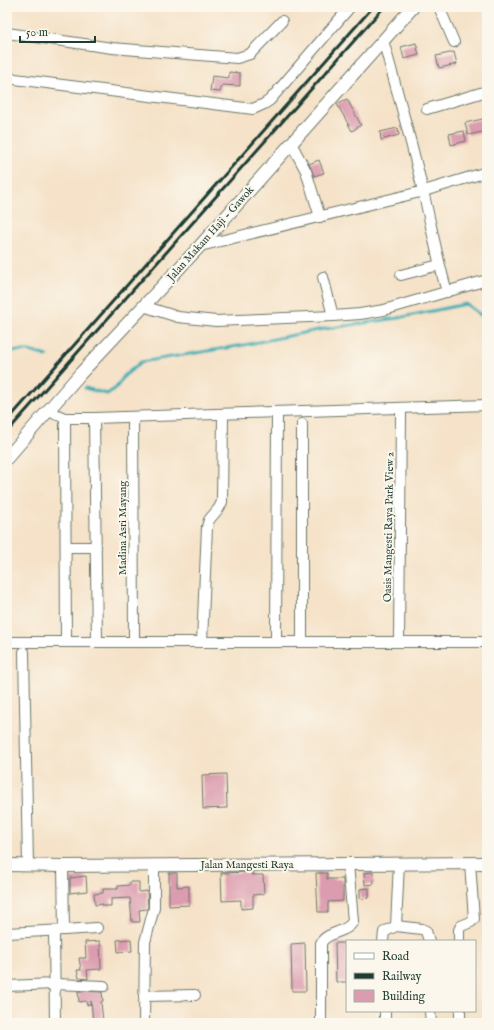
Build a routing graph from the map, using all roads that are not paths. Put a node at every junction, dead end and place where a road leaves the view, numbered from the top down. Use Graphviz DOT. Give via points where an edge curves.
graph roads {
  1 [pos="350,7"];
  2 [pos="413,7"];
  3 [pos="439,7"];
  4 [pos="282,21"];
  5 [pos="7,33"];
  6 [pos="383,40"];
  7 [pos="454,42"];
  8 [pos="7,78"];
  9 [pos="487,91"];
  10 [pos="427,108"];
  11 [pos="291,143"];
  12 [pos="487,172"];
  13 [pos="424,191"];
  14 [pos="320,217"];
  15 [pos="200,246"];
  16 [pos="439,265"];
  17 [pos="401,275"];
  18 [pos="323,278"];
  19 [pos="487,280"];
  20 [pos="447,292"];
  21 [pos="143,306"];
  22 [pos="333,316"];
  23 [pos="487,405"];
  24 [pos="48,411"];
  25 [pos="277,412"];
  26 [pos="401,413"];
  27 [pos="223,416"];
  28 [pos="133,417"];
  29 [pos="65,418"];
  30 [pos="94,418"];
  31 [pos="302,424"];
  32 [pos="7,458"];
  33 [pos="66,547"];
  34 [pos="96,547"];
  35 [pos="134,638"];
  36 [pos="7,642"];
  37 [pos="66,642"];
  38 [pos="97,642"];
  39 [pos="202,642"];
  40 [pos="276,642"];
  41 [pos="302,642"];
  42 [pos="399,642"];
  43 [pos="487,642"];
  44 [pos="24,652"];
  45 [pos="470,863"];
  46 [pos="487,863"];
  47 [pos="7,864"];
  48 [pos="348,864"];
  49 [pos="399,864"];
  50 [pos="28,865"];
  51 [pos="154,865"];
  52 [pos="63,866"];
  53 [pos="396,926"];
  54 [pos="96,928"];
  55 [pos="59,930"];
  56 [pos="7,933"];
  57 [pos="384,940"];
  58 [pos="429,940"];
  59 [pos="459,940"];
  60 [pos="55,984"];
  61 [pos="7,986"];
  62 [pos="104,986"];
  63 [pos="195,995"];
  64 [pos="144,996"];
  65 [pos="385,1012"];
  66 [pos="430,1012"];
  67 [pos="460,1012"];
  68 [pos="55,1023"];
  69 [pos="144,1023"];
  70 [pos="321,1023"];
  71 [pos="385,1023"];
  72 [pos="431,1023"];
  73 [pos="460,1023"];
  1 -- 8 [label="street" via="270,100 253,109"];
  2 -- 6 [label="street, Jalan Makam Haji - Gawok"];
  3 -- 7 [label="street"];
  4 -- 5 [label="street" via="250,54 237,58 112,48"];
  6 -- 11 [label="street, Jalan Makam Haji - Gawok"];
  6 -- 13 [label="street"];
  9 -- 10 [label="street"];
  11 -- 14 [label="street" via="306,172"];
  11 -- 15 [label="street, Jalan Makam Haji - Gawok"];
  12 -- 13 [label="street"];
  13 -- 14 [label="street"];
  13 -- 16 [label="street"];
  14 -- 15 [label="street"];
  15 -- 21 [label="street, Jalan Makam Haji - Gawok"];
  16 -- 17 [label="street"];
  16 -- 20 [label="street"];
  18 -- 22 [label="street"];
  19 -- 20 [label="street"];
  20 -- 22 [label="street" via="384,310"];
  21 -- 22 [label="street" via="178,317 216,321"];
  21 -- 24 [label="street, Jalan Makam Haji - Gawok"];
  23 -- 25 [label="street"];
  24 -- 29 [label="street"];
  24 -- 32 [label="street, Jalan Makam Haji - Gawok"];
  25 -- 28 [label="street"];
  25 -- 40 [label="street"];
  26 -- 42 [label="street, Oasis Mangesti Raya Park View 2"];
  27 -- 39 [label="street" via="222,494 219,508 209,520 207,527"];
  28 -- 30 [label="street"];
  28 -- 35 [label="street, Madina Asri Mayang"];
  29 -- 30 [label="street"];
  29 -- 33 [label="street"];
  30 -- 34 [label="street"];
  31 -- 41 [label="street"];
  33 -- 34 [label="street"];
  33 -- 37 [label="street"];
  34 -- 38 [label="street"];
  36 -- 37 [label="street"];
  37 -- 38 [label="street"];
  38 -- 39 [label="street"];
  39 -- 40 [label="street"];
  40 -- 41 [label="street"];
  41 -- 42 [label="street"];
  42 -- 43 [label="street"];
  44 -- 50 [label="street"];
  45 -- 46 [label="street, Jalan Mangesti Raya"];
  45 -- 49 [label="street, Jalan Mangesti Raya"];
  45 -- 59 [label="street" via="474,919 461,926"];
  47 -- 50 [label="street, Jalan Mangesti Raya"];
  48 -- 49 [label="street, Jalan Mangesti Raya"];
  48 -- 51 [label="street, Jalan Mangesti Raya"];
  48 -- 70 [label="street" via="353,922 350,926 324,938 321,944"];
  49 -- 53 [label="street"];
  50 -- 52 [label="street, Jalan Mangesti Raya"];
  51 -- 52 [label="street, Jalan Mangesti Raya"];
  51 -- 64 [label="street" via="154,908 145,942"];
  52 -- 55 [label="street"];
  53 -- 57 [label="street" via="384,932"];
  53 -- 58 [label="street" via="422,929 426,931"];
  54 -- 55 [label="street"];
  55 -- 56 [label="street"];
  55 -- 60 [label="street"];
  60 -- 61 [label="street"];
  60 -- 62 [label="street"];
  60 -- 68 [label="street"];
  63 -- 64 [label="street"];
  64 -- 69 [label="street"];
  65 -- 71 [label="street"];
  66 -- 72 [label="street"];
  67 -- 73 [label="street"];
}
